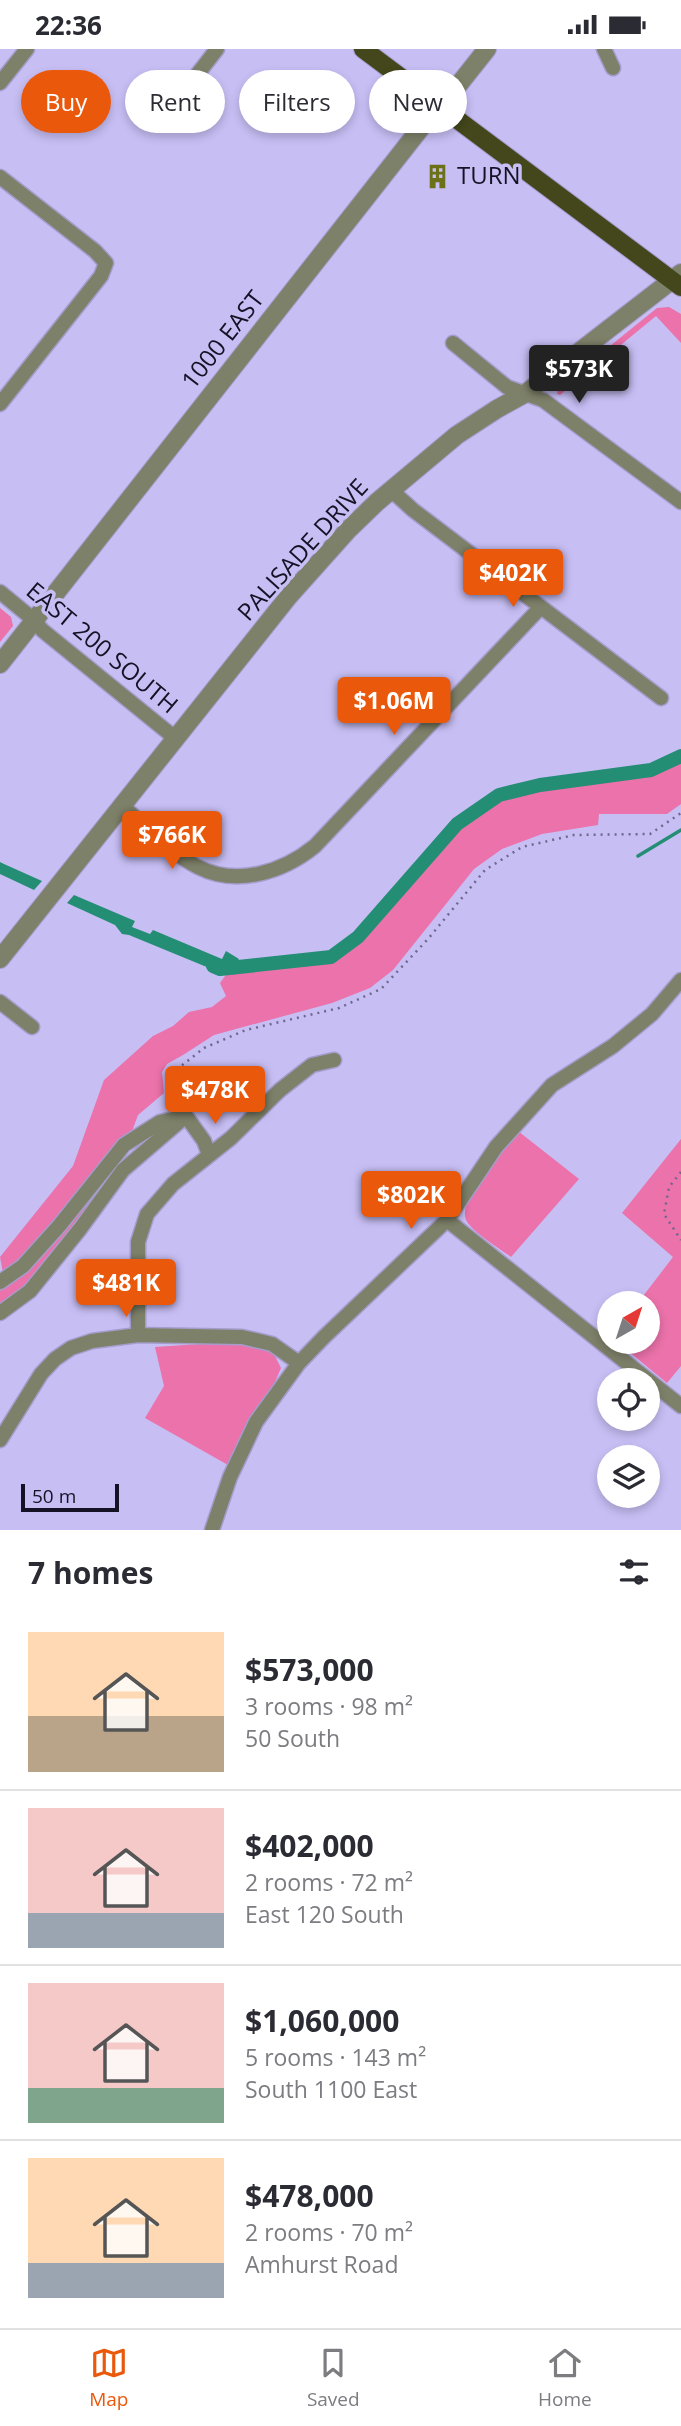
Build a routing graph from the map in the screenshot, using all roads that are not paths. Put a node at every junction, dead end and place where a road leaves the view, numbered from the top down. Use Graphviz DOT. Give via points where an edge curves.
graph roads {
  1 [pos="27,49"];
  2 [pos="217,49"];
  3 [pos="363,49"];
  4 [pos="487,49"];
  5 [pos="604,49"];
  6 [pos="613,68"];
  7 [pos="201,70"];
  8 [pos="391,70"];
  9 [pos="467,74"];
  10 [pos="0,83"];
  11 [pos="467,127"];
  12 [pos="417,133"];
  13 [pos="0,177"];
  14 [pos="678,280"];
  15 [pos="453,343"];
  16 [pos="526,393"];
  17 [pos="0,404"];
  18 [pos="391,490"];
  19 [pos="681,502"];
  20 [pos="0,592"];
  21 [pos="540,608"];
  22 [pos="34,620"];
  23 [pos="0,664"];
  24 [pos="661,698"];
  25 [pos="175,738"];
  26 [pos="121,805"];
  27 [pos="0,959"];
  28 [pos="681,980"];
  29 [pos="0,1002"];
  30 [pos="32,1027"];
  31 [pos="334,1060"];
  32 [pos="186,1116"];
  33 [pos="209,1155"];
  34 [pos="447,1220"];
  35 [pos="0,1282"];
  36 [pos="0,1313"];
  37 [pos="138,1335"];
  38 [pos="299,1363"];
  39 [pos="681,1406"];
  40 [pos="0,1440"];
  41 [pos="212,1530"];
  1 -- 10 [label="street"];
  2 -- 7 [label="street"];
  3 -- 8 [label="main road"];
  4 -- 9 [label="street, 1000 EAST"];
  5 -- 6 [label="street"];
  11 -- 14 [label="main road"];
  12 -- 22 [label="street, 1000 EAST"];
  13 -- 17 [label="street" via="106,264"];
  14 -- 16 [label="street, PALISADE DRIVE"];
  15 -- 16 [label="street" via="507,387"];
  16 -- 18 [label="street, PALISADE DRIVE" via="462,431"];
  16 -- 19 [label="street" via="543,400"];
  18 -- 21 [label="street"];
  18 -- 25 [label="street, PALISADE DRIVE" via="314,566"];
  20 -- 22 [label="street, EAST 200 SOUTH"];
  21 -- 24 [label="street"];
  21 -- 26 [label="street" via="315,846 289,865 249,875 199,867"];
  22 -- 23 [label="street, 1000 EAST"];
  22 -- 25 [label="street, EAST 200 SOUTH"];
  25 -- 26 [label="street, PALISADE DRIVE"];
  26 -- 27 [label="street, PALISADE DRIVE"];
  28 -- 34 [label="street" via="652,1014 613,1046 552,1085 496,1147"];
  29 -- 30 [label="street"];
  31 -- 33 [label="street" via="301,1073"];
  32 -- 33 [label="street"];
  32 -- 35 [label="street" via="160,1122 124,1145 23,1266"];
  32 -- 36 [label="street" via="122,1170 30,1291"];
  33 -- 37 [label="street" via="173,1184 147,1214 138,1243"];
  34 -- 38 [label="street"];
  34 -- 39 [label="street"];
  37 -- 38 [label="street" via="242,1337 272,1344"];
  37 -- 40 [label="street" via="92,1341 55,1359"];
  38 -- 41 [label="street" via="256,1422"];
}
